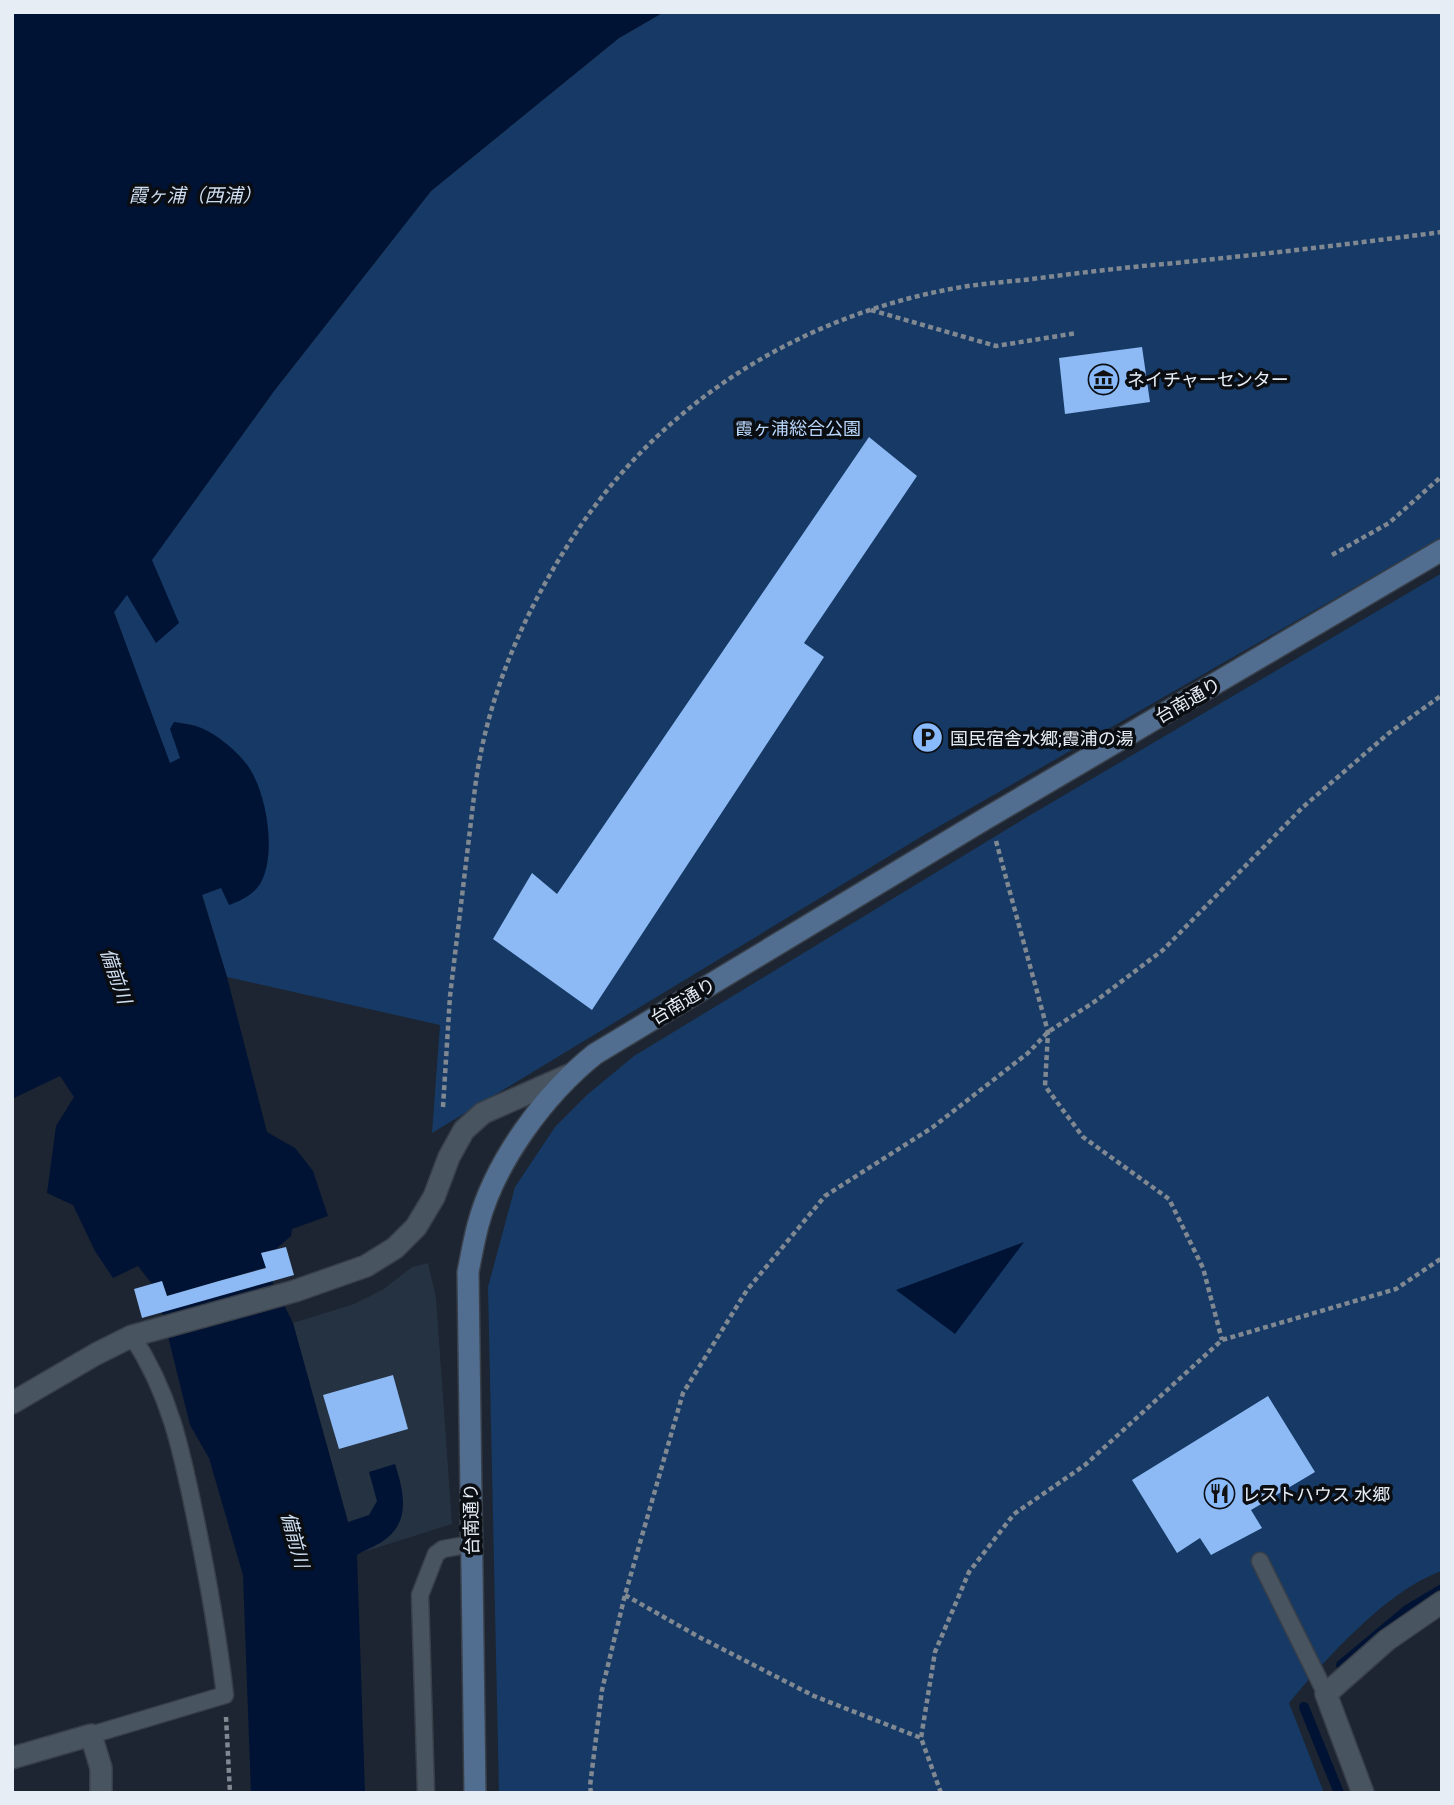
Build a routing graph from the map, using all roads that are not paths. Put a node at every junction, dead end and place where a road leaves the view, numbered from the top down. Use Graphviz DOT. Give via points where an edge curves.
graph roads {
  1 [pos="1442,550"];
  2 [pos="569,1075"];
  3 [pos="132,1336"];
  4 [pos="12,1403"];
  5 [pos="471,1544"];
  6 [pos="1260,1561"];
  7 [pos="1442,1602"];
  8 [pos="1326,1694"];
  9 [pos="91,1735"];
  10 [pos="12,1758"];
  11 [pos="102,1793"];
  12 [pos="426,1793"];
  13 [pos="475,1793"];
  14 [pos="1363,1793"];
  1 -- 2 [label="street, 台南通り" via="937,848 596,1054"];
  2 -- 3 [label="street" via="483,1113 464,1129 416,1227 395,1248 366,1266 295,1291"];
  2 -- 5 [label="street, 台南通り" via="518,1140 478,1223 468,1272"];
  3 -- 4 [label="street"];
  3 -- 9 [label="lane" via="150,1363 181,1447 215,1610 225,1695"];
  5 -- 12 [label="lane" via="436,1554 420,1595"];
  5 -- 13 [label="street, 台南通り"];
  6 -- 8 [label="lane"];
  7 -- 8 [label="street" via="1387,1640"];
  8 -- 14 [label="street"];
  9 -- 10 [label="street"];
  9 -- 11 [label="street" via="101,1768"];
}
